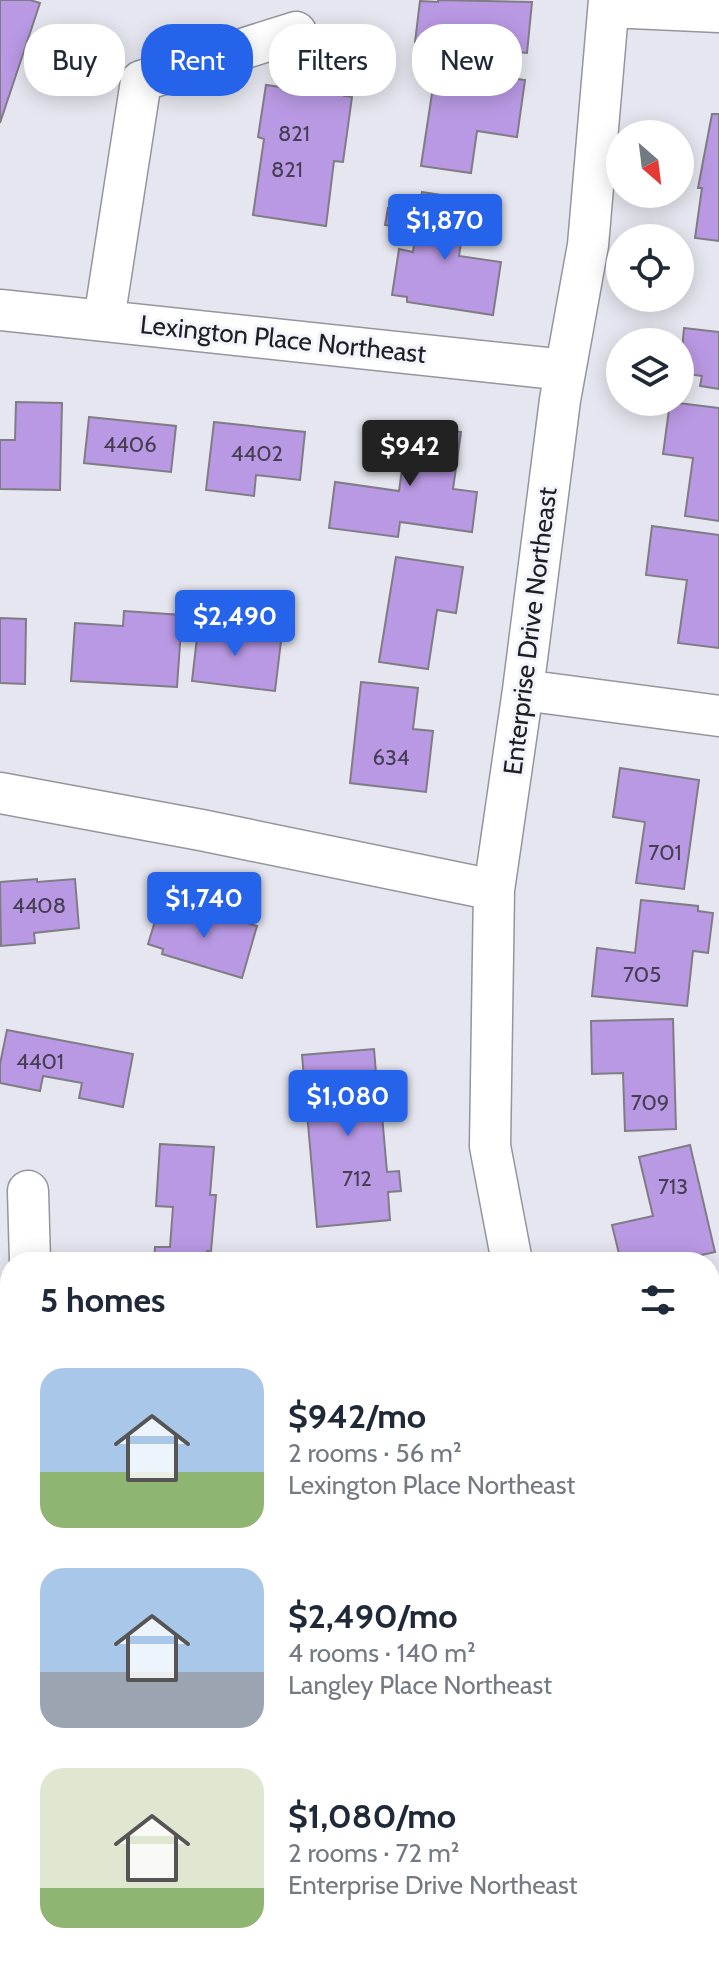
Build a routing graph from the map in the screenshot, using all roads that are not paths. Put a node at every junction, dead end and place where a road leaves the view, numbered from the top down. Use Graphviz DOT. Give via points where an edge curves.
graph roads {
  1 [pos="610,4"];
  2 [pos="719,12"];
  3 [pos="269,41"];
  4 [pos="0,310"];
  5 [pos="104,320"];
  6 [pos="565,370"];
  7 [pos="523,690"];
  8 [pos="719,716"];
  9 [pos="0,793"];
  10 [pos="494,890"];
  11 [pos="28,1191"];
  12 [pos="30,1252"];
  13 [pos="510,1252"];
  1 -- 2 [label="street"];
  1 -- 6 [label="street, Enterprise Drive Northeast" via="588,245"];
  3 -- 5 [label="street" via="141,81"];
  4 -- 5 [label="street, Lexington Place Northeast"];
  5 -- 6 [label="street, Lexington Place Northeast"];
  6 -- 7 [label="street, Enterprise Drive Northeast"];
  7 -- 8 [label="street"];
  7 -- 10 [label="street, Enterprise Drive Northeast"];
  9 -- 10 [label="street"];
  10 -- 13 [label="street, Enterprise Drive Northeast" via="490,1146"];
  11 -- 12 [label="street"];
}
